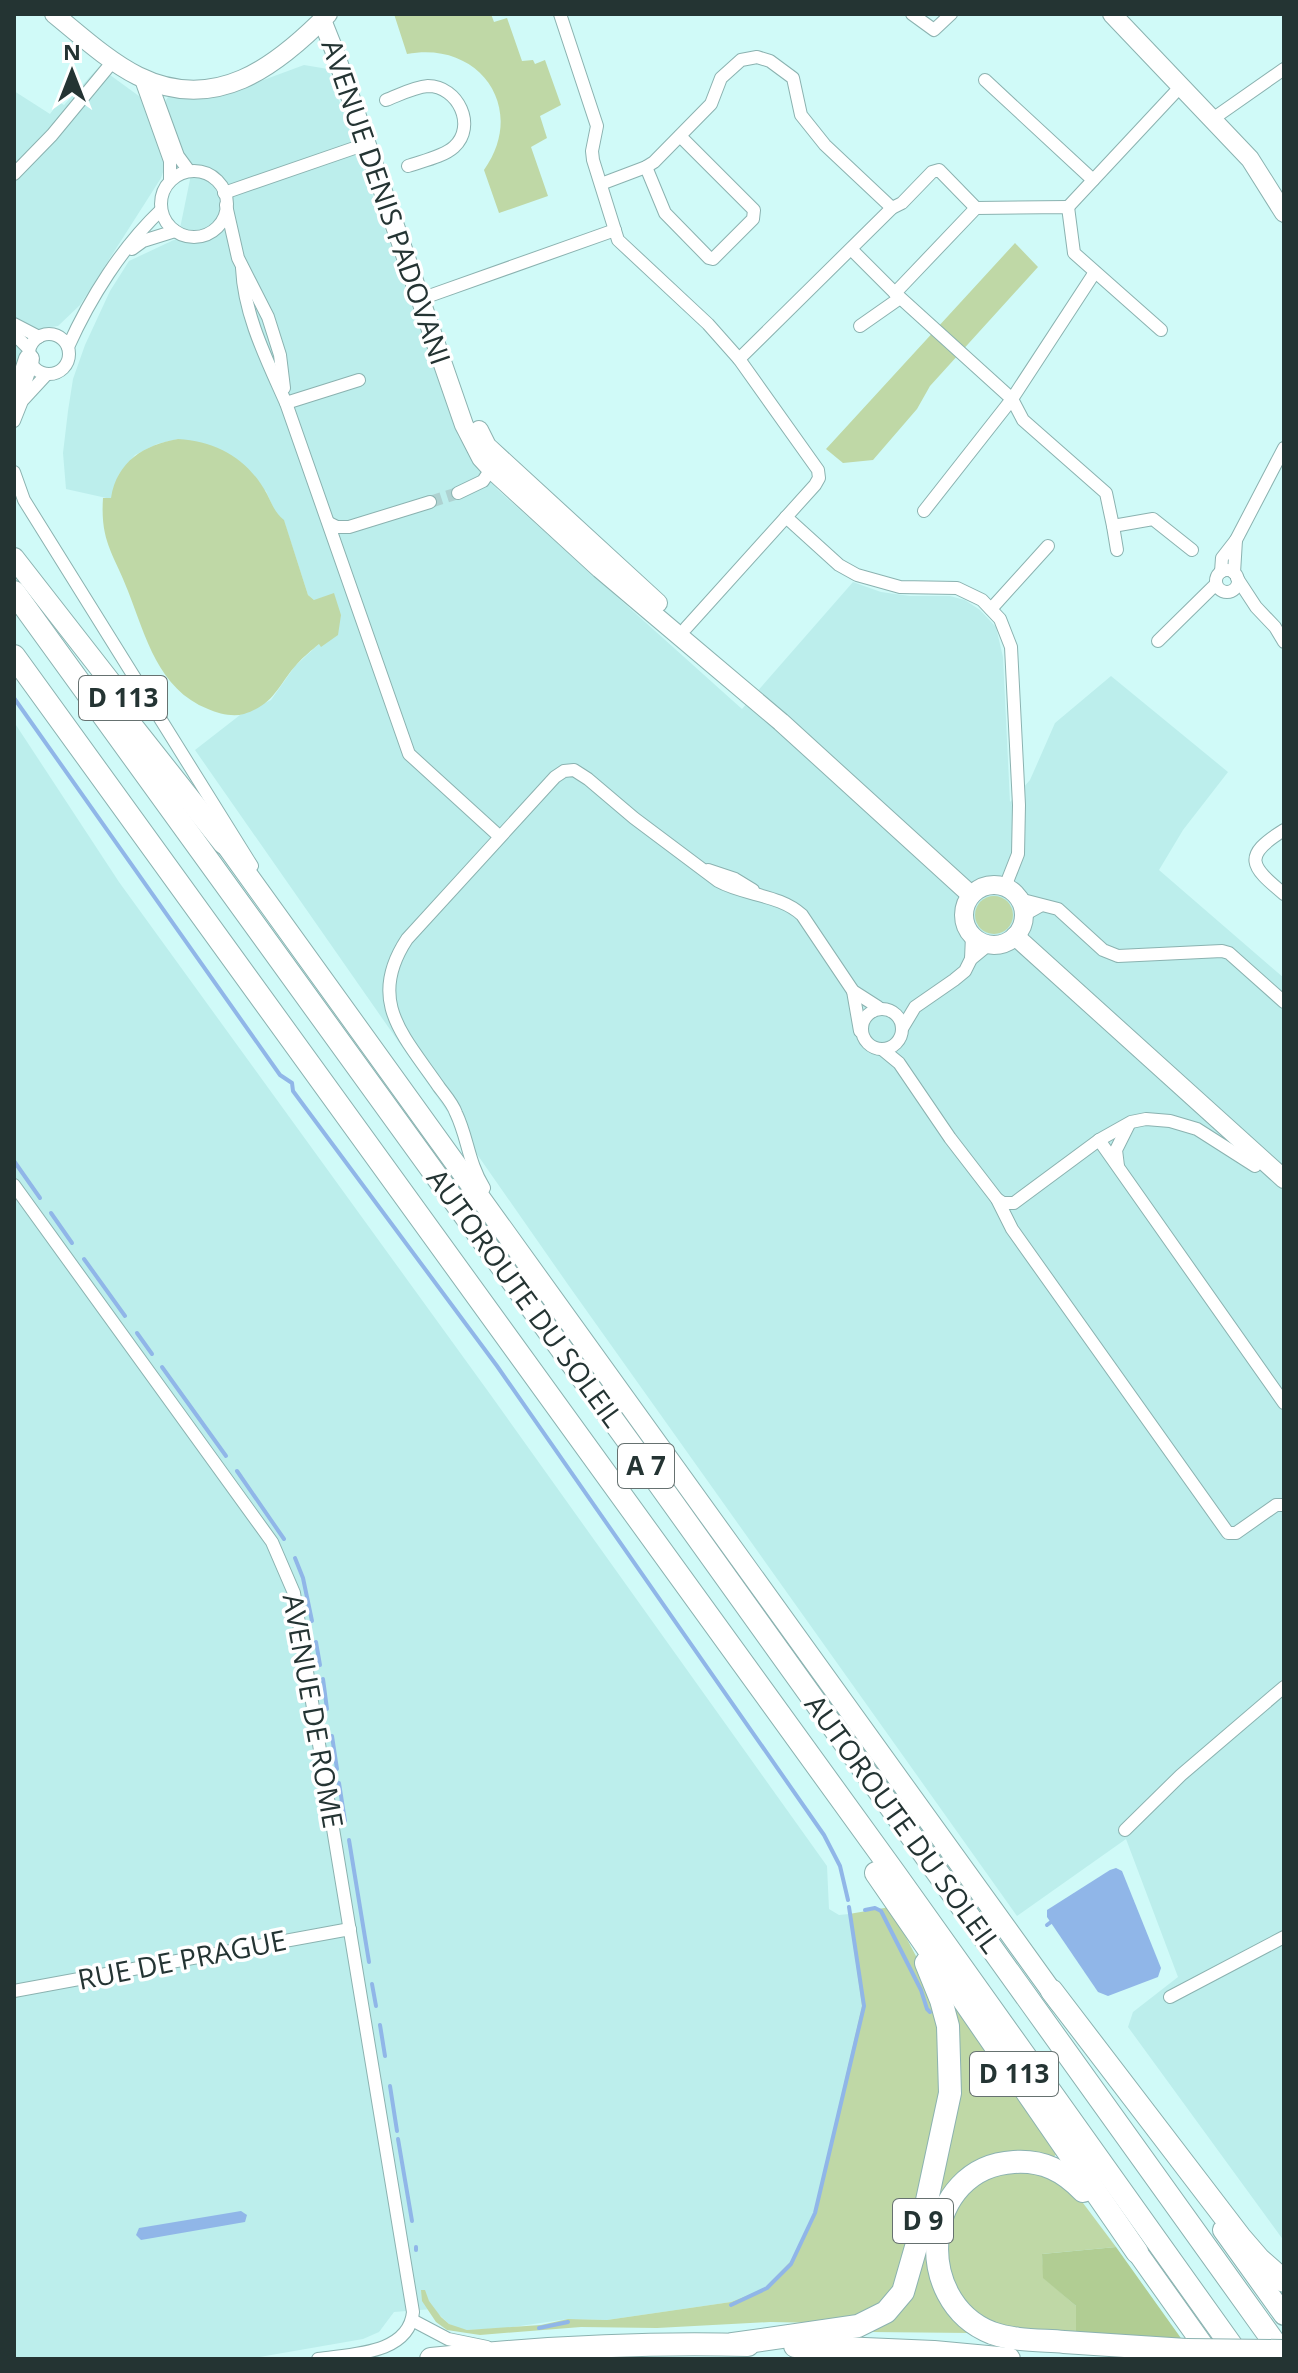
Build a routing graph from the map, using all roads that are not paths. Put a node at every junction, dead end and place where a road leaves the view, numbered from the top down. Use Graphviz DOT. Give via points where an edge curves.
graph roads {
  1 [pos="54,14"];
  2 [pos="560,14"];
  3 [pos="912,14"];
  4 [pos="951,14"];
  5 [pos="1112,14"];
  6 [pos="322,16"];
  7 [pos="114,60"];
  8 [pos="1284,69"];
  9 [pos="146,79"];
  10 [pos="985,80"];
  11 [pos="1181,86"];
  12 [pos="176,87"];
  13 [pos="386,100"];
  14 [pos="161,109"];
  15 [pos="1214,118"];
  16 [pos="680,136"];
  17 [pos="366,144"];
  18 [pos="408,166"];
  19 [pos="646,167"];
  20 [pos="189,171"];
  21 [pos="14,174"];
  22 [pos="1093,180"];
  23 [pos="170,181"];
  24 [pos="601,184"];
  25 [pos="225,199"];
  26 [pos="1068,207"];
  27 [pos="892,208"];
  28 [pos="976,208"];
  29 [pos="161,210"];
  30 [pos="1284,213"];
  31 [pos="615,230"];
  32 [pos="175,231"];
  33 [pos="205,234"];
  34 [pos="852,250"];
  35 [pos="123,255"];
  36 [pos="240,263"];
  37 [pos="1095,272"];
  38 [pos="898,295"];
  39 [pos="429,296"];
  40 [pos="84,312"];
  41 [pos="14,324"];
  42 [pos="860,326"];
  43 [pos="1161,330"];
  44 [pos="14,334"];
  45 [pos="55,335"];
  46 [pos="39,337"];
  47 [pos="68,347"];
  48 [pos="29,354"];
  49 [pos="739,359"];
  50 [pos="46,375"];
  51 [pos="359,380"];
  52 [pos="14,393"];
  53 [pos="1012,399"];
  54 [pos="286,403"];
  55 [pos="14,421"];
  56 [pos="1284,448"];
  57 [pos="493,461"];
  58 [pos="14,472"];
  59 [pos="461,492"];
  60 [pos="430,502"];
  61 [pos="924,511"];
  62 [pos="786,517"];
  63 [pos="329,523"];
  64 [pos="1113,526"];
  65 [pos="1048,546"];
  66 [pos="1117,550"];
  67 [pos="1192,550"];
  68 [pos="14,558"];
  69 [pos="14,576"];
  70 [pos="1227,577"];
  71 [pos="14,592"];
  72 [pos="1256,607"];
  73 [pos="991,609"];
  74 [pos="1280,624"];
  75 [pos="686,628"];
  76 [pos="1158,641"];
  77 [pos="1284,642"];
  78 [pos="14,656"];
  79 [pos="781,722"];
  80 [pos="1284,830"];
  81 [pos="499,836"];
  82 [pos="224,843"];
  83 [pos="1284,894"];
  84 [pos="971,895"];
  85 [pos="1022,902"];
  86 [pos="1015,936"];
  87 [pos="980,941"];
  88 [pos="316,970"];
  89 [pos="853,991"];
  90 [pos="1284,1002"];
  91 [pos="915,1007"];
  92 [pos="883,1008"];
  93 [pos="903,1027"];
  94 [pos="863,1039"];
  95 [pos="898,1042"];
  96 [pos="882,1049"];
  97 [pos="899,1063"];
  98 [pos="1131,1122"];
  99 [pos="1099,1140"];
  100 [pos="1255,1166"];
  101 [pos="1118,1167"];
  102 [pos="1284,1179"];
  103 [pos="14,1185"];
  104 [pos="1284,1192"];
  105 [pos="997,1199"];
  106 [pos="572,1325"];
  107 [pos="1284,1403"];
  108 [pos="1284,1505"];
  109 [pos="745,1666"];
  110 [pos="1284,1687"];
  111 [pos="1125,1830"];
  112 [pos="892,1896"];
  113 [pos="350,1929"];
  114 [pos="1284,1937"];
  115 [pos="14,1991"];
  116 [pos="1052,1991"];
  117 [pos="1170,1997"];
  118 [pos="1137,2252"];
  119 [pos="1284,2281"];
  120 [pos="1284,2315"];
  121 [pos="412,2320"];
  122 [pos="733,2344"];
  123 [pos="1186,2350"];
  124 [pos="511,2351"];
  125 [pos="934,2352"];
  126 [pos="1284,2354"];
  127 [pos="318,2359"];
  128 [pos="431,2359"];
  129 [pos="1009,2359"];
  130 [pos="1213,2359"];
  131 [pos="1241,2359"];
  1 -- 7 [label="main road"];
  2 -- 24 [label="street" via="597,126 592,151"];
  3 -- 4 [label="street" via="934,30"];
  5 -- 11 [label="main road"];
  6 -- 12 [label="main road" via="275,63 248,79 208,89"];
  6 -- 17 [label="main road, AVENUE DENIS PADOVANI"];
  6 -- 39 [label="main road, AVENUE DENIS PADOVANI" via="343,47"];
  7 -- 9 [label="main road"];
  7 -- 21 [label="street"];
  8 -- 15 [label="street"];
  9 -- 12 [label="main road"];
  9 -- 14 [label="street"];
  9 -- 23 [label="street" via="170,161"];
  10 -- 22 [label="street"];
  11 -- 15 [label="main road"];
  11 -- 22 [label="street"];
  12 -- 14 [label="street" via="164,97"];
  13 -- 18 [label="street" via="435,87 454,97 463,112 463,134 454,147"];
  14 -- 20 [label="street" via="179,159"];
  15 -- 30 [label="main road" via="1250,159"];
  16 -- 19 [label="street"];
  16 -- 19 [label="street" via="754,210 753,219 713,259 665,213"];
  16 -- 27 [label="street" via="711,104 721,78 741,60 770,61 793,78 801,115 825,145"];
  17 -- 25 [label="street"];
  17 -- 57 [label="main road, AVENUE DENIS PADOVANI" via="464,425 481,458"];
  19 -- 24 [label="street"];
  20 -- 23 [label="street"];
  20 -- 25 [label="street" via="211,176"];
  22 -- 26 [label="street"];
  23 -- 29 [label="street"];
  24 -- 31 [label="street"];
  25 -- 33 [label="street" via="220,223"];
  25 -- 36 [label="street"];
  26 -- 28 [label="street"];
  26 -- 37 [label="street" via="1074,253"];
  27 -- 28 [label="street" via="939,170"];
  27 -- 34 [label="street"];
  28 -- 38 [label="street"];
  29 -- 32 [label="street"];
  29 -- 35 [label="street"];
  31 -- 39 [label="street"];
  31 -- 49 [label="street" via="618,240"];
  32 -- 33 [label="street"];
  32 -- 35 [label="street" via="143,241"];
  33 -- 36 [label="street" via="227,242"];
  34 -- 38 [label="street"];
  34 -- 49 [label="street"];
  35 -- 40 [label="street"];
  36 -- 54 [label="street" via="272,330"];
  37 -- 43 [label="street"];
  37 -- 53 [label="street"];
  38 -- 42 [label="street"];
  38 -- 53 [label="street"];
  39 -- 57 [label="main road, AVENUE DENIS PADOVANI"];
  40 -- 45 [label="street"];
  40 -- 47 [label="street"];
  41 -- 46 [label="street"];
  44 -- 48 [label="street"];
  45 -- 46 [label="street"];
  45 -- 47 [label="street"];
  46 -- 48 [label="street"];
  47 -- 50 [label="street" via="63,369"];
  48 -- 50 [label="street" via="35,369"];
  48 -- 52 [label="main road"];
  49 -- 62 [label="street" via="818,470 819,478"];
  50 -- 55 [label="street" via="22,401"];
  51 -- 54 [label="street"];
  53 -- 61 [label="street"];
  53 -- 64 [label="street" via="1023,420 1106,493"];
  54 -- 63 [label="street"];
  56 -- 70 [label="street" via="1222,558"];
  57 -- 59 [label="street" via="483,481"];
  57 -- 75 [label="main road, AVENUE DENIS PADOVANI"];
  57 -- 79 [label="main road, AVENUE DENIS PADOVANI" via="600,569"];
  58 -- 88 [label="street" via="32,513"];
  60 -- 63 [label="street" via="349,527"];
  62 -- 73 [label="street" via="857,575 900,587 957,588"];
  62 -- 75 [label="street"];
  63 -- 81 [label="street" via="409,754"];
  64 -- 66 [label="street"];
  64 -- 67 [label="street" via="1153,519"];
  65 -- 73 [label="street"];
  68 -- 82 [label="main road, D 113" via="136,715"];
  69 -- 82 [label="highway"];
  70 -- 72 [label="street"];
  70 -- 72 [label="street" via="1224,592"];
  70 -- 76 [label="street"];
  71 -- 126 [label="highway, AUTOROUTE DU SOLEIL / A 7"];
  72 -- 74 [label="street"];
  73 -- 85 [label="street" via="1008,636 1012,660"];
  74 -- 77 [label="street"];
  75 -- 79 [label="main road, AVENUE DENIS PADOVANI"];
  78 -- 109 [label="highway, AUTOROUTE DU SOLEIL / A 7"];
  79 -- 84 [label="main road, AVENUE DENIS PADOVANI"];
  80 -- 83 [label="street" via="1259,847 1255,864"];
  81 -- 89 [label="street" via="555,777 574,770 729,887 786,903 802,915"];
  81 -- 106 [label="street" via="407,939 392,968 389,997 393,1020 456,1112 478,1179"];
  82 -- 88 [label="main road, D 113"];
  84 -- 85 [label="main road" via="987,886"];
  84 -- 87 [label="main road" via="964,920"];
  85 -- 86 [label="main road"];
  85 -- 90 [label="street" via="1058,909 1103,950 1118,956 1229,953"];
  86 -- 87 [label="main road" via="1007,942"];
  86 -- 102 [label="main road"];
  87 -- 91 [label="street" via="965,971"];
  88 -- 106 [label="main road, D 113"];
  89 -- 92 [label="street"];
  89 -- 94 [label="street"];
  91 -- 92 [label="street"];
  91 -- 93 [label="street"];
  92 -- 93 [label="street" via="901,1019"];
  92 -- 94 [label="street" via="863,1023"];
  93 -- 95 [label="street"];
  94 -- 96 [label="street"];
  95 -- 96 [label="street"];
  95 -- 97 [label="street"];
  96 -- 97 [label="street"];
  97 -- 105 [label="street"];
  98 -- 99 [label="street"];
  98 -- 100 [label="street" via="1170,1121 1197,1129"];
  98 -- 101 [label="street" via="1116,1150"];
  99 -- 101 [label="street"];
  99 -- 105 [label="street" via="1014,1203"];
  100 -- 104 [label="main road"];
  101 -- 107 [label="street"];
  103 -- 113 [label="street, AVENUE DE ROME" via="272,1542 285,1568 296,1601"];
  105 -- 108 [label="street" via="1012,1229 1228,1533"];
  106 -- 116 [label="main road, D 113"];
  109 -- 112 [label="highway, D 113"];
  109 -- 131 [label="highway, AUTOROUTE DU SOLEIL / A 7"];
  110 -- 111 [label="street"];
  112 -- 118 [label="highway, D 113"];
  112 -- 122 [label="highway, D 9" via="941,2000 951,2056 946,2116 909,2277 895,2304 873,2321"];
  113 -- 115 [label="street, RUE DE PRAGUE"];
  113 -- 121 [label="street, AVENUE DE ROME"];
  114 -- 117 [label="street"];
  116 -- 119 [label="highway" via="1240,2237"];
  116 -- 120 [label="main road, D 113"];
  118 -- 123 [label="highway" via="1064,2173 1020,2161 987,2167 959,2186 938,2236 940,2272 950,2300 963,2316 985,2329 1018,2339"];
  118 -- 130 [label="main road, D 113"];
  121 -- 124 [label="street" via="448,2339"];
  121 -- 127 [label="street" via="404,2334 382,2348"];
  122 -- 124 [label="highway, D 9"];
  122 -- 125 [label="highway, D 9"];
  123 -- 125 [label="highway, D 9"];
  123 -- 126 [label="highway, D 9, bridge"];
  124 -- 128 [label="highway, D 9"];
  125 -- 129 [label="highway, D 9"];
}
